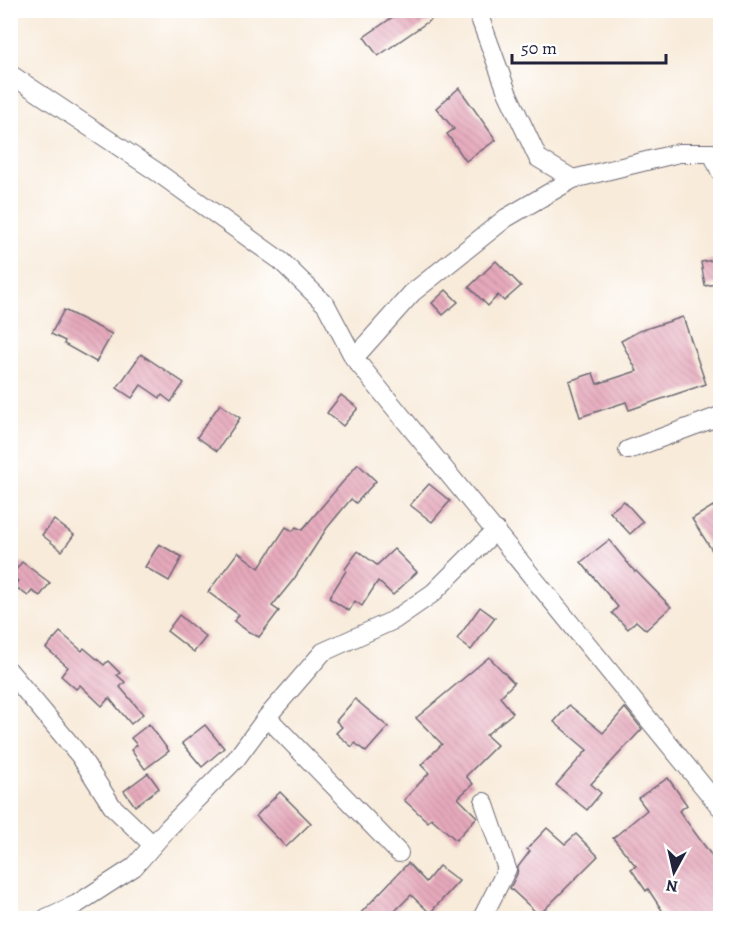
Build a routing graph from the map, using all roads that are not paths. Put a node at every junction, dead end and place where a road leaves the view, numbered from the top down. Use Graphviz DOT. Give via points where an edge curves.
graph roads {
  1 [pos="477,10"];
  2 [pos="10,74"];
  3 [pos="720,171"];
  4 [pos="573,179"];
  5 [pos="354,357"];
  6 [pos="720,416"];
  7 [pos="628,450"];
  8 [pos="496,530"];
  9 [pos="10,672"];
  10 [pos="267,717"];
  11 [pos="484,802"];
  12 [pos="720,807"];
  13 [pos="153,845"];
  14 [pos="399,854"];
  15 [pos="46,918"];
  16 [pos="482,918"];
  1 -- 4 [label="street" via="507,92 538,158"];
  2 -- 5 [label="street" via="281,261 326,305"];
  3 -- 4 [label="street" via="712,153 679,153"];
  4 -- 5 [label="street" via="506,218 412,293"];
  5 -- 8 [label="street"];
  6 -- 7 [label="street"];
  8 -- 10 [label="street" via="433,593 394,620 322,652"];
  8 -- 12 [label="street"];
  9 -- 13 [label="street" via="80,756 112,806"];
  10 -- 13 [label="street" via="236,759"];
  10 -- 14 [label="street"];
  11 -- 16 [label="street" via="507,869"];
  13 -- 15 [label="street" via="134,867 77,904"];
}
